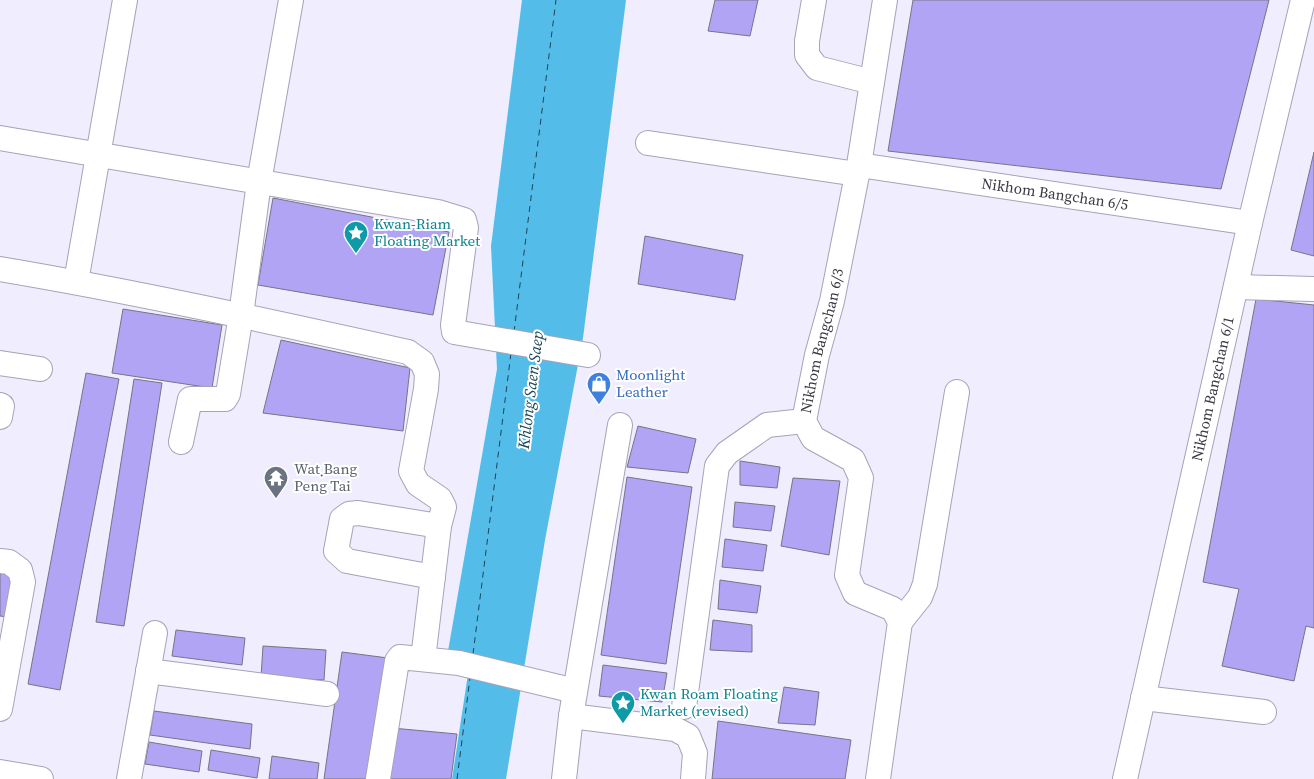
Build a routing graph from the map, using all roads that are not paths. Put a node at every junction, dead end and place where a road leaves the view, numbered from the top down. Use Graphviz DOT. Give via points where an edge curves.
graph roads {
  1 [pos="125,0"];
  2 [pos="291,0"];
  3 [pos="814,0"];
  4 [pos="885,0"];
  5 [pos="1303,0"];
  6 [pos="872,82"];
  7 [pos="0,138"];
  8 [pos="648,143"];
  9 [pos="99,156"];
  10 [pos="858,169"];
  11 [pos="259,182"];
  12 [pos="1250,223"];
  13 [pos="0,269"];
  14 [pos="76,282"];
  15 [pos="1236,287"];
  16 [pos="1314,289"];
  17 [pos="241,315"];
  18 [pos="587,355"];
  19 [pos="0,363"];
  20 [pos="40,369"];
  21 [pos="958,392"];
  22 [pos="0,405"];
  23 [pos="0,417"];
  24 [pos="804,421"];
  25 [pos="620,425"];
  26 [pos="181,442"];
  27 [pos="440,526"];
  28 [pos="0,561"];
  29 [pos="433,577"];
  30 [pos="900,622"];
  31 [pos="155,633"];
  32 [pos="5,656"];
  33 [pos="423,659"];
  34 [pos="148,670"];
  35 [pos="575,691"];
  36 [pos="327,694"];
  37 [pos="1143,698"];
  38 [pos="684,707"];
  39 [pos="0,709"];
  40 [pos="1264,712"];
  41 [pos="571,716"];
  42 [pos="0,772"];
  43 [pos="32,778"];
  44 [pos="129,779"];
  45 [pos="378,779"];
  46 [pos="564,779"];
  47 [pos="693,779"];
  48 [pos="878,779"];
  49 [pos="1125,779"];
  1 -- 9 [label="street"];
  2 -- 11 [label="street"];
  3 -- 6 [label="street" via="807,55 817,68"];
  4 -- 6 [label="street, Nikhom Bangchan 6/3"];
  5 -- 12 [label="street, Nikhom Bangchan 6/1"];
  6 -- 10 [label="street, Nikhom Bangchan 6/3"];
  7 -- 9 [label="street"];
  8 -- 10 [label="street, Nikhom Bangchan 6/5"];
  9 -- 11 [label="street"];
  9 -- 14 [label="street"];
  10 -- 12 [label="street, Nikhom Bangchan 6/5"];
  10 -- 24 [label="street, Nikhom Bangchan 6/3"];
  11 -- 17 [label="street"];
  11 -- 18 [label="street" via="438,212 464,220 466,228 454,332"];
  12 -- 15 [label="street, Nikhom Bangchan 6/1"];
  13 -- 14 [label="street"];
  14 -- 17 [label="street"];
  15 -- 16 [label="street"];
  15 -- 37 [label="street, Nikhom Bangchan 6/1"];
  17 -- 26 [label="street" via="227,397 190,399"];
  17 -- 27 [label="street" via="408,352 422,362 427,374 426,389 411,471 418,484 444,506"];
  19 -- 20 [label="street"];
  21 -- 30 [label="street" via="925,584 920,597"];
  22 -- 23 [label="street"];
  24 -- 30 [label="street, Nikhom Bangchan 6/3" via="813,438 853,460 861,478 847,575 855,593 892,609"];
  24 -- 38 [label="street" via="767,425 726,453 717,466"];
  25 -- 35 [label="street"];
  27 -- 29 [label="street"];
  27 -- 29 [label="street" via="349,514 342,519 336,551 347,561"];
  28 -- 32 [label="street" via="9,562 20,570 23,582"];
  29 -- 33 [label="street"];
  30 -- 48 [label="street"];
  31 -- 34 [label="street"];
  32 -- 39 [label="street"];
  33 -- 35 [label="street" via="459,663"];
  33 -- 45 [label="street" via="402,656 397,661"];
  34 -- 36 [label="street"];
  34 -- 44 [label="street"];
  35 -- 41 [label="street"];
  37 -- 40 [label="street"];
  37 -- 49 [label="street, Nikhom Bangchan 6/1"];
  41 -- 46 [label="street"];
  41 -- 47 [label="street" via="675,729 688,736 695,752"];
  42 -- 43 [label="street"];
}
